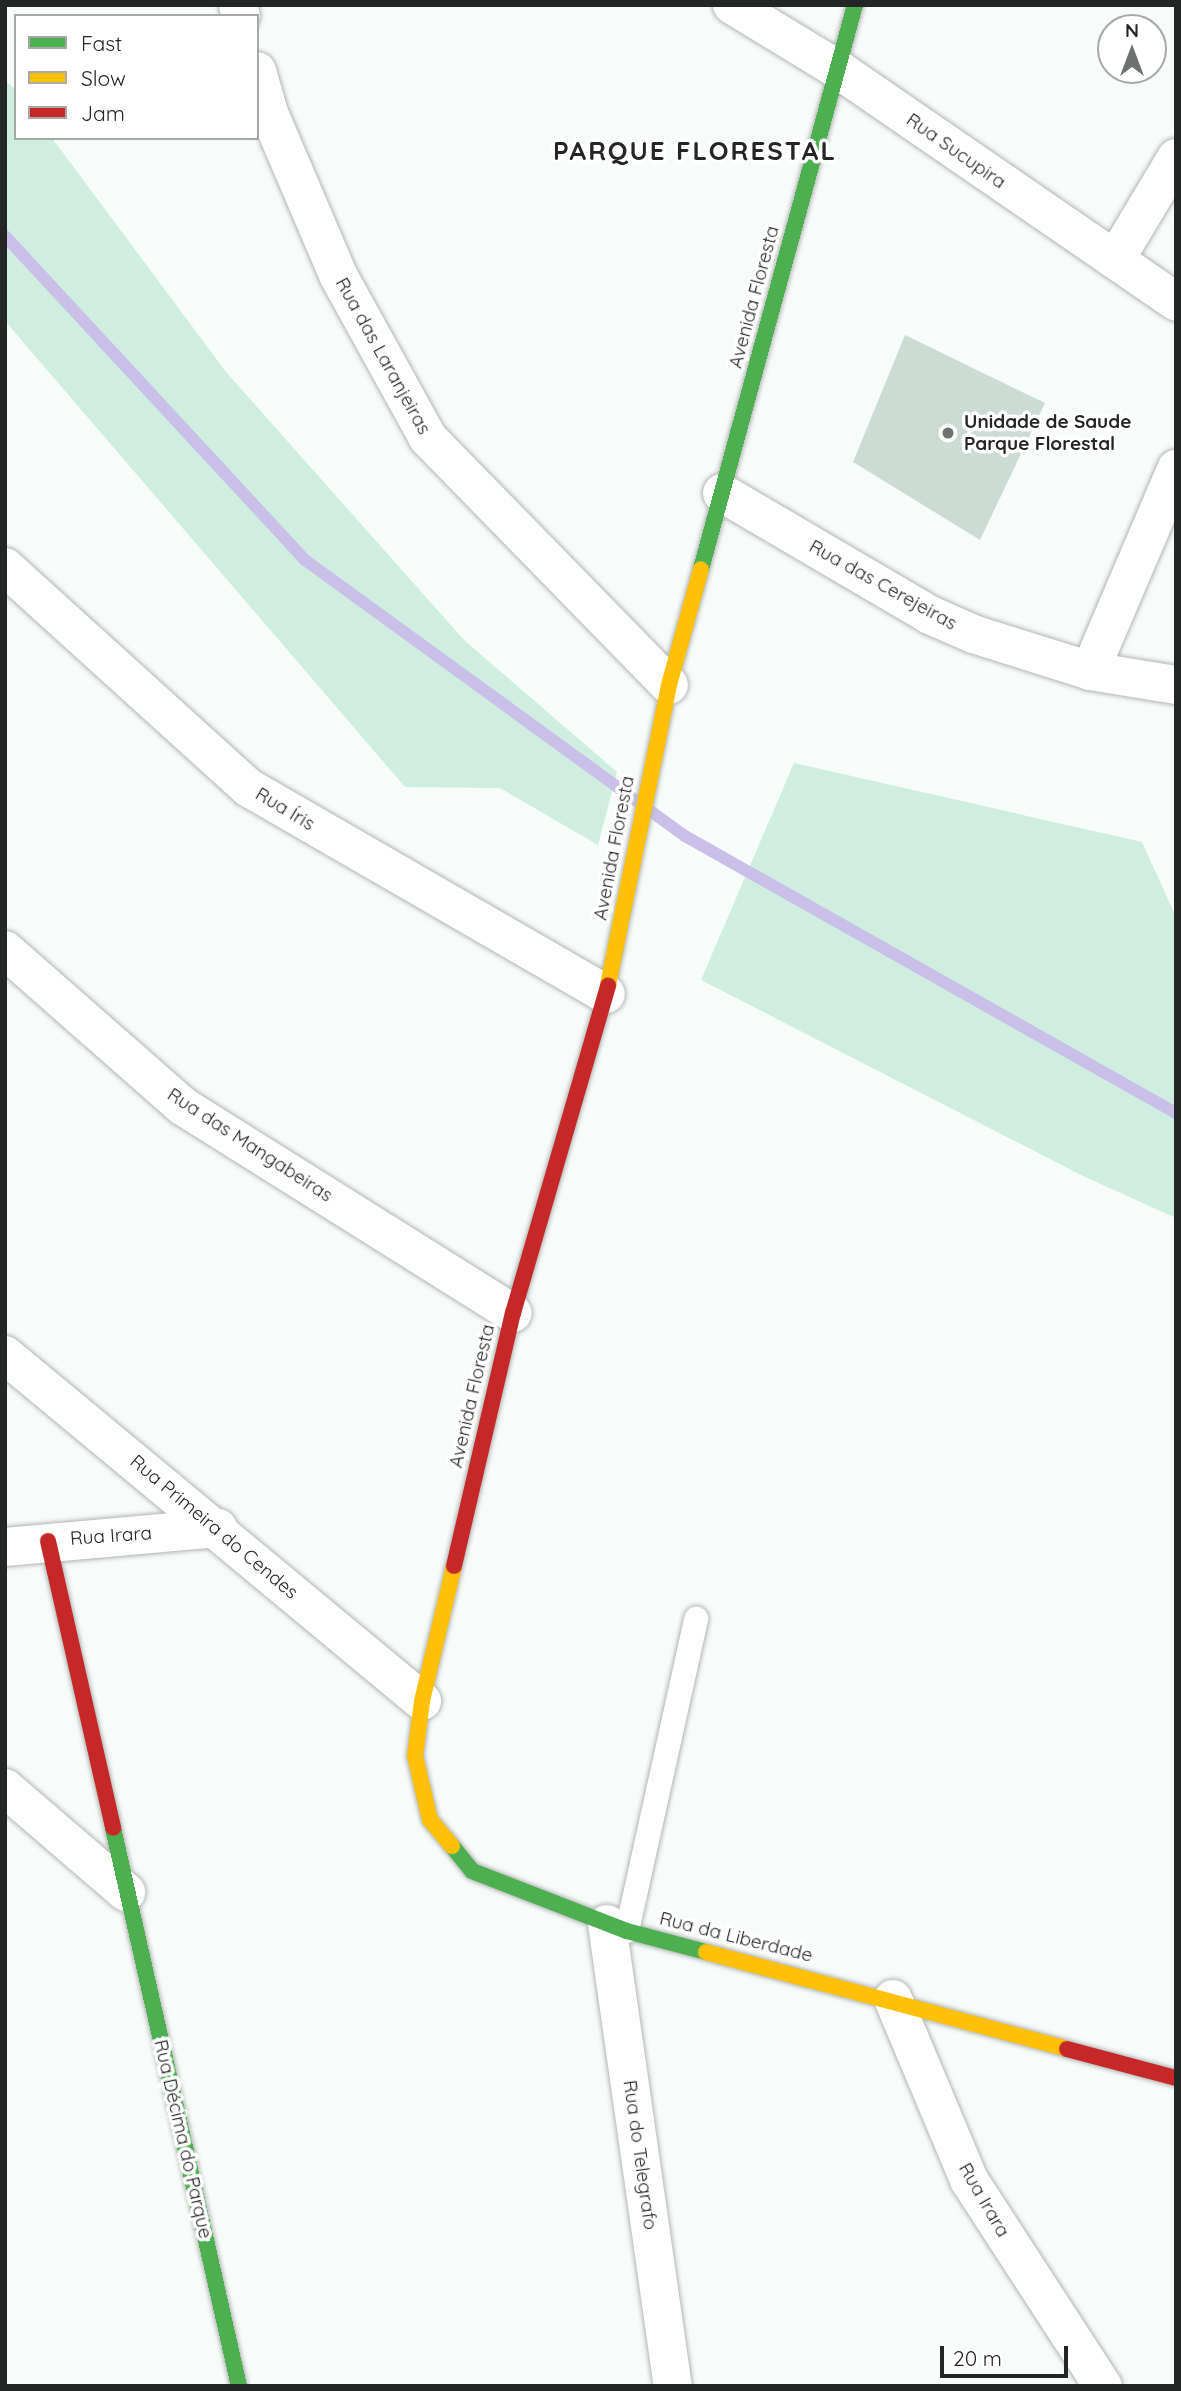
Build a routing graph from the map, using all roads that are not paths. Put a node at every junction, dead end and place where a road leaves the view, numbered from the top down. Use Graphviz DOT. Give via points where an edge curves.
graph roads {
  1 [pos="733,5"];
  2 [pos="855,5"];
  3 [pos="839,71"];
  4 [pos="259,77"];
  5 [pos="1176,158"];
  6 [pos="1115,260"];
  7 [pos="1176,302"];
  8 [pos="1176,469"];
  9 [pos="722,493"];
  10 [pos="5,567"];
  11 [pos="1090,671"];
  12 [pos="1176,685"];
  13 [pos="666,697"];
  14 [pos="5,950"];
  15 [pos="606,994"];
  16 [pos="513,1313"];
  17 [pos="5,1355"];
  18 [pos="218,1528"];
  19 [pos="48,1541"];
  20 [pos="5,1547"];
  21 [pos="696,1619"];
  22 [pos="422,1701"];
  23 [pos="5,1788"];
  24 [pos="127,1892"];
  25 [pos="617,1927"];
  26 [pos="893,1999"];
  27 [pos="1176,2078"];
  28 [pos="239,2386"];
  29 [pos="673,2386"];
  30 [pos="1103,2386"];
  1 -- 3 [label="street, Rua Sucupira"];
  2 -- 3 [label="street, Avenida Floresta"];
  3 -- 6 [label="street, Rua Sucupira"];
  3 -- 9 [label="street, Avenida Floresta"];
  4 -- 13 [label="street, Rua das Laranjeiras" via="338,275 428,439"];
  5 -- 6 [label="street"];
  6 -- 7 [label="street, Rua Sucupira"];
  8 -- 11 [label="street"];
  9 -- 11 [label="street, Rua das Cerejeiras" via="930,615 973,634"];
  9 -- 13 [label="street, Avenida Floresta"];
  10 -- 15 [label="street, Rua Íris" via="249,788"];
  11 -- 12 [label="street, Rua das Cerejeiras"];
  13 -- 15 [label="street, Avenida Floresta"];
  14 -- 16 [label="street, Rua das Mangabeiras" via="184,1107"];
  15 -- 16 [label="street, Avenida Floresta"];
  16 -- 22 [label="street, Avenida Floresta"];
  17 -- 18 [label="street, Rua Primeira do Cendes"];
  18 -- 19 [label="street, Rua Irara"];
  18 -- 22 [label="street, Rua Primeira do Cendes"];
  19 -- 20 [label="street, Rua Irara"];
  19 -- 24 [label="street, Rua Décima do Parque"];
  21 -- 25 [label="lane"];
  22 -- 25 [label="street, Rua da Liberdade" via="415,1756 430,1820 463,1861 472,1871"];
  23 -- 24 [label="street"];
  24 -- 28 [label="street, Rua Décima do Parque"];
  25 -- 26 [label="street, Rua da Liberdade"];
  25 -- 29 [label="street, Rua do Telegrafo"];
  26 -- 27 [label="street, Rua da Liberdade"];
  26 -- 30 [label="street, Rua Irara" via="969,2180"];
}
